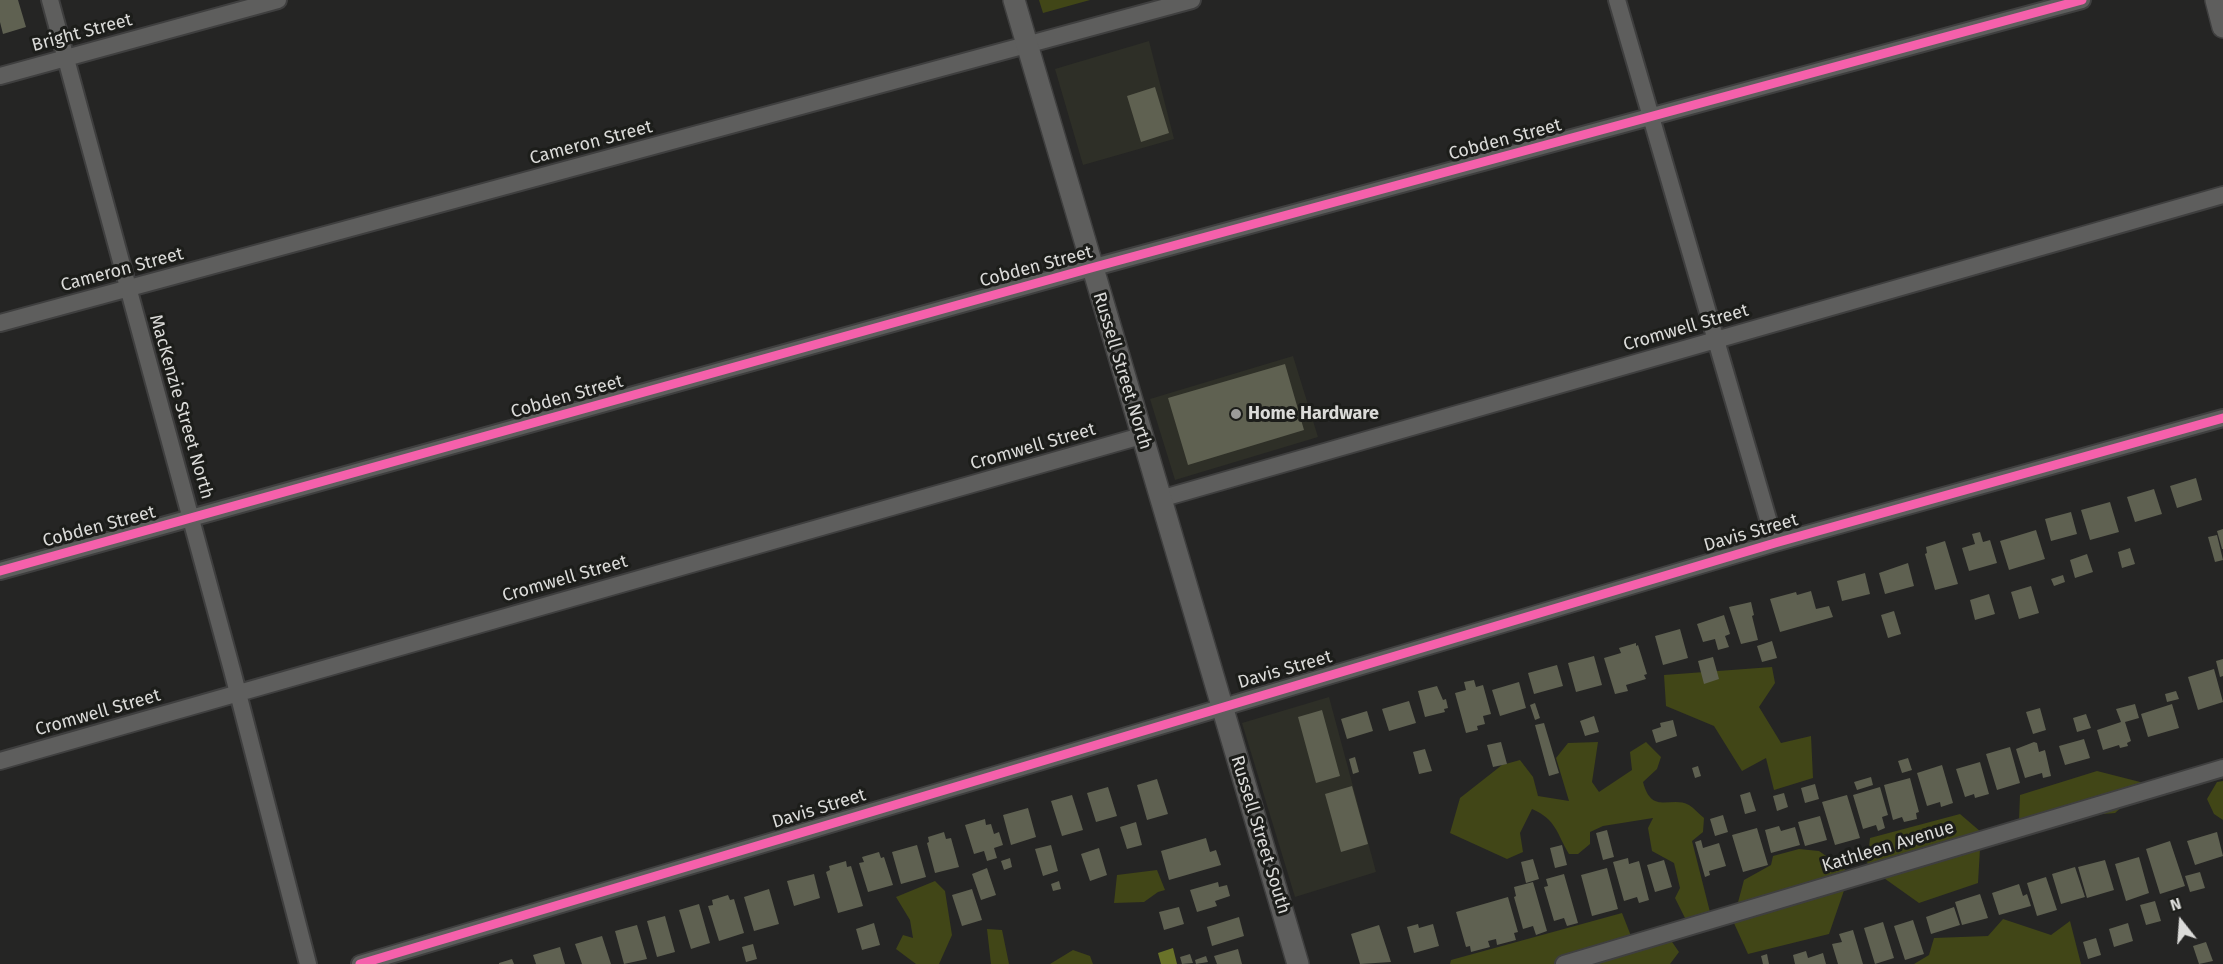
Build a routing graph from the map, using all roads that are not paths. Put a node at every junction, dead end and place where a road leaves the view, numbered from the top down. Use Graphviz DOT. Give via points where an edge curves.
graph roads {
  1 [pos="50,0"];
  2 [pos="278,0"];
  3 [pos="1014,0"];
  4 [pos="1192,0"];
  5 [pos="1617,0"];
  6 [pos="2082,0"];
  7 [pos="2216,0"];
  8 [pos="2223,27"];
  9 [pos="1027,45"];
  10 [pos="66,58"];
  11 [pos="0,76"];
  12 [pos="1651,117"];
  13 [pos="2223,195"];
  14 [pos="1091,268"];
  15 [pos="128,289"];
  16 [pos="0,323"];
  17 [pos="1716,340"];
  18 [pos="2223,418"];
  19 [pos="1141,436"];
  20 [pos="1160,500"];
  21 [pos="192,518"];
  22 [pos="1775,543"];
  23 [pos="0,571"];
  24 [pos="238,693"];
  25 [pos="1221,706"];
  26 [pos="0,761"];
  27 [pos="2223,768"];
  28 [pos="308,964"];
  29 [pos="360,964"];
  30 [pos="1298,964"];
  31 [pos="1564,964"];
  1 -- 10 [label="street, MacKenzie Street North"];
  2 -- 10 [label="street, Bright Street"];
  3 -- 9 [label="street, Russell Street North"];
  4 -- 9 [label="street, Cameron Street"];
  5 -- 12 [label="street"];
  6 -- 12 [label="street, Cobden Street"];
  7 -- 8 [label="street"];
  9 -- 14 [label="street, Russell Street North"];
  9 -- 15 [label="street, Cameron Street"];
  10 -- 11 [label="street, Bright Street"];
  10 -- 15 [label="street, MacKenzie Street North"];
  12 -- 14 [label="street, Cobden Street"];
  12 -- 17 [label="street"];
  13 -- 17 [label="street, Cromwell Street"];
  14 -- 19 [label="street, Russell Street North"];
  14 -- 21 [label="street, Cobden Street"];
  15 -- 16 [label="street, Cameron Street"];
  15 -- 21 [label="street, MacKenzie Street North"];
  17 -- 20 [label="street, Cromwell Street"];
  17 -- 22 [label="street"];
  18 -- 22 [label="street, Davis Street"];
  19 -- 20 [label="street, Russell Street North"];
  19 -- 24 [label="street, Cromwell Street"];
  20 -- 25 [label="street, Russell Street North"];
  21 -- 23 [label="street, Cobden Street"];
  21 -- 24 [label="street, MacKenzie Street North"];
  22 -- 25 [label="street, Davis Street"];
  24 -- 26 [label="street, Cromwell Street"];
  24 -- 28 [label="street, MacKenzie Street North"];
  25 -- 29 [label="street, Davis Street"];
  25 -- 30 [label="street, Russell Street South"];
  27 -- 31 [label="street, Kathleen Avenue"];
}
